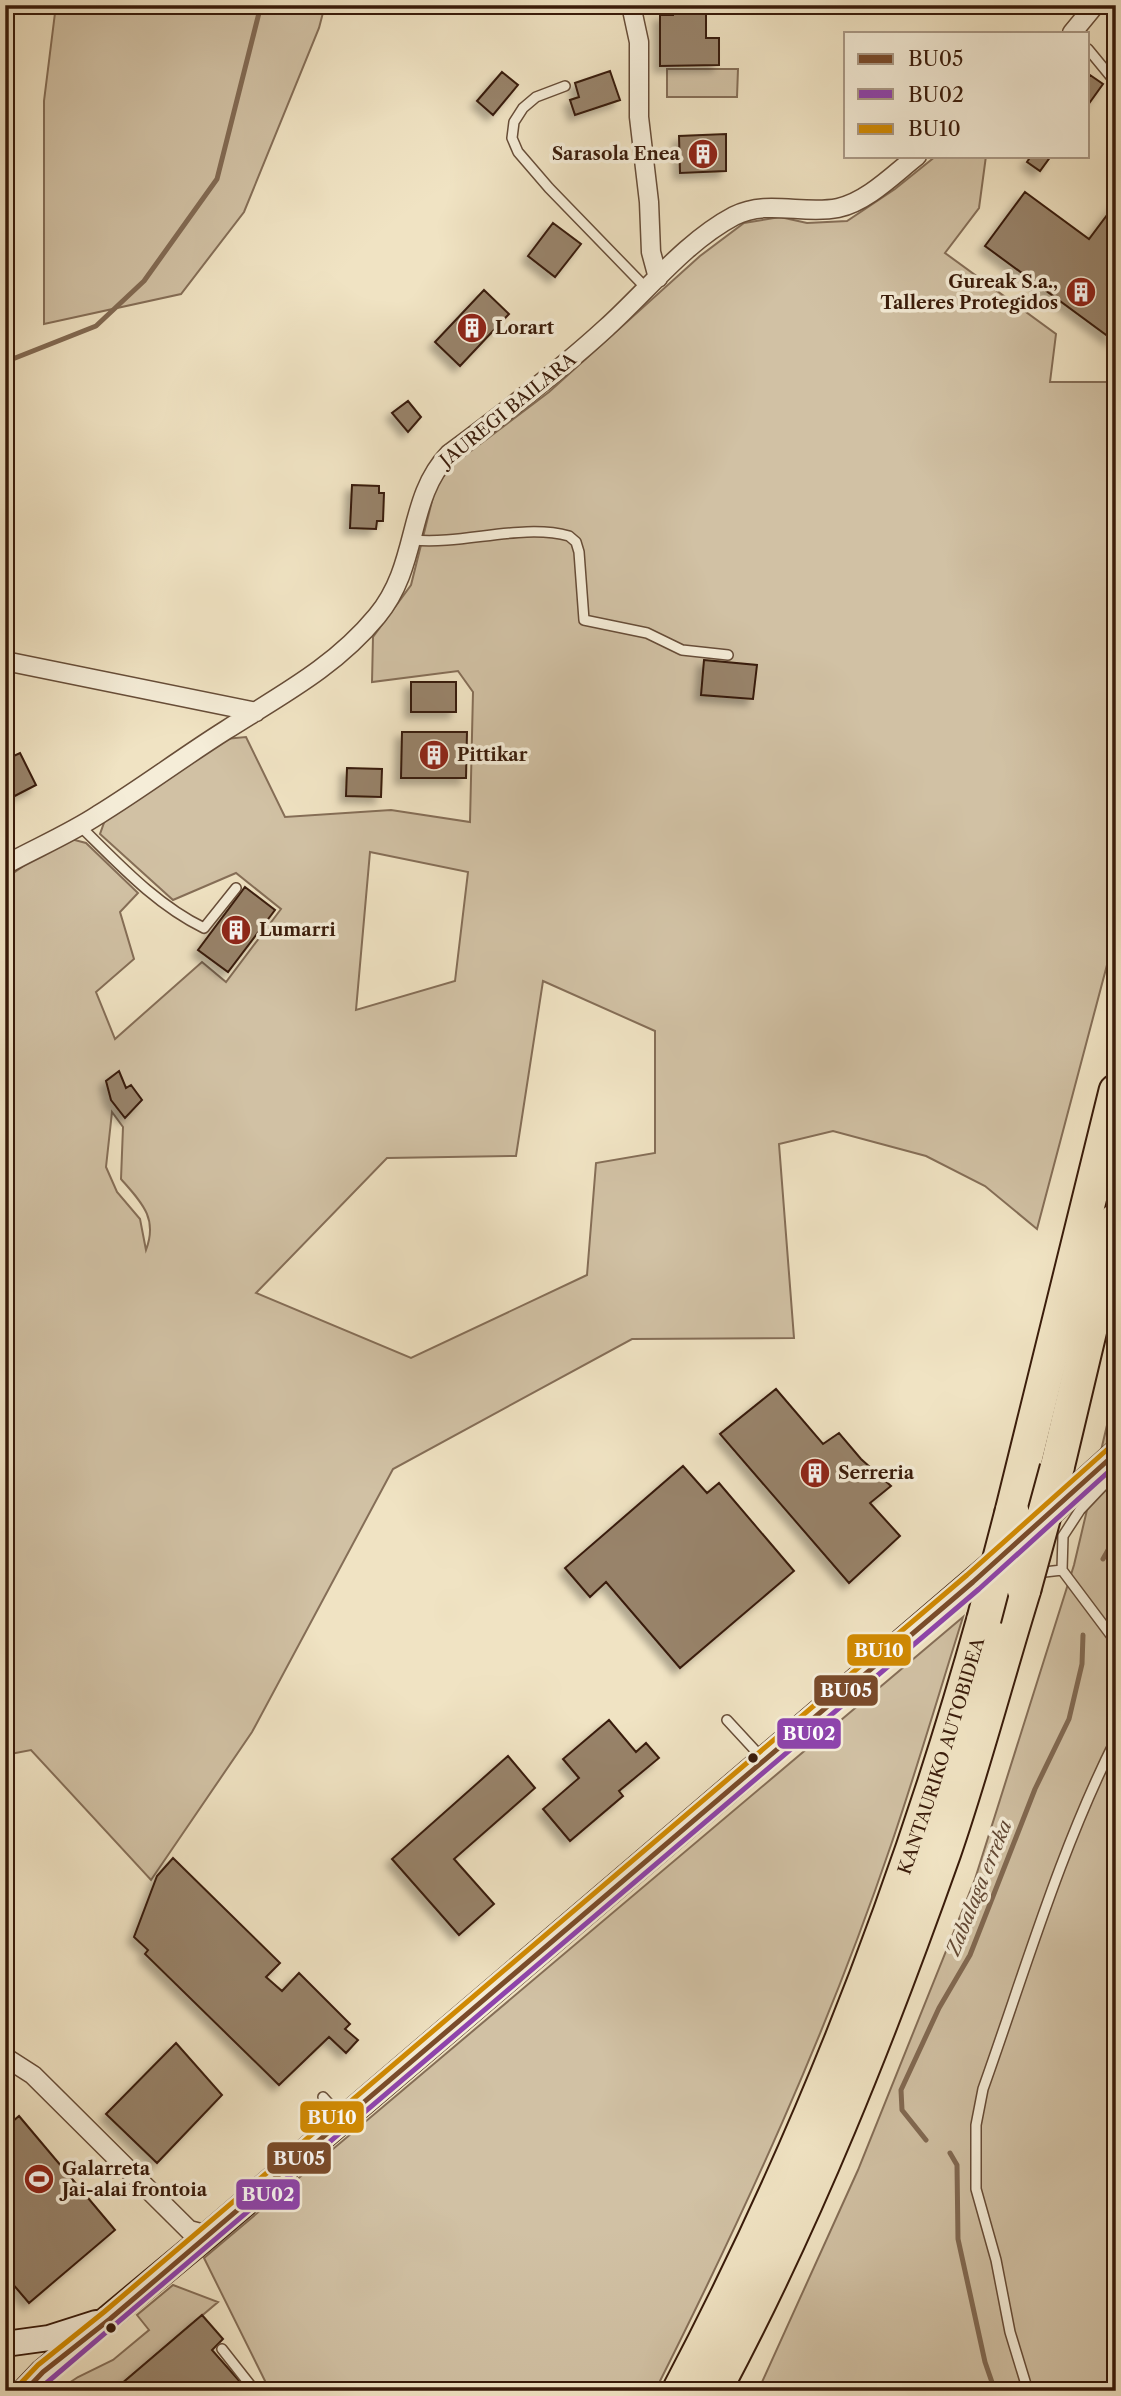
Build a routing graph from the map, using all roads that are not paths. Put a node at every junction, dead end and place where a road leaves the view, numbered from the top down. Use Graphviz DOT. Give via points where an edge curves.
graph roads {
  1 [pos="631,5"];
  2 [pos="1095,5"];
  3 [pos="1074,32"];
  4 [pos="1090,51"];
  5 [pos="1116,83"];
  6 [pos="565,86"];
  7 [pos="914,158"];
  8 [pos="652,283"];
  9 [pos="414,540"];
  10 [pos="728,655"];
  11 [pos="5,661"];
  12 [pos="256,712"];
  13 [pos="79,825"];
  14 [pos="5,866"];
  15 [pos="236,888"];
  16 [pos="1116,1091"];
  17 [pos="1116,1220"];
  18 [pos="1116,1453"];
  19 [pos="1116,1472"];
  20 [pos="1062,1570"];
  21 [pos="1018,1580"];
  22 [pos="973,1582"];
  23 [pos="1102,1625"];
  24 [pos="1116,1626"];
  25 [pos="1116,1642"];
  26 [pos="727,1720"];
  27 [pos="1116,1739"];
  28 [pos="764,1760"];
  29 [pos="5,2057"];
  30 [pos="324,2097"];
  31 [pos="343,2120"];
  32 [pos="208,2235"];
  33 [pos="110,2319"];
  34 [pos="5,2344"];
  35 [pos="222,2349"];
  36 [pos="25,2391"];
  37 [pos="255,2391"];
  38 [pos="679,2391"];
  39 [pos="714,2391"];
  40 [pos="1028,2391"];
  1 -- 8 [label="street" via="639,42 639,117"];
  2 -- 3 [label="street"];
  4 -- 5 [label="lane"];
  6 -- 8 [label="lane" via="536,97 523,108 514,122 512,138 518,152"];
  7 -- 8 [label="street, JAUREGI BAILARA" via="861,199 840,207 754,207 732,217"];
  8 -- 9 [label="street, JAUREGI BAILARA" via="553,375 436,467 423,493"];
  9 -- 10 [label="lane" via="569,536 579,552 584,620 647,633 682,650"];
  9 -- 12 [label="street, JAUREGI BAILARA" via="395,590 379,614 318,674"];
  11 -- 12 [label="street"];
  12 -- 13 [label="street, JAUREGI BAILARA"];
  13 -- 14 [label="street, JAUREGI BAILARA"];
  13 -- 15 [label="lane" via="148,892 177,915 204,928"];
  16 -- 38 [label="highway, KANTAURIKO AUTOBIDEA, bridge" via="984,1619 916,1842 774,2202"];
  17 -- 21 [label="highway, KANTAURIKO AUTOBIDEA, bridge" via="1057,1468"];
  18 -- 22 [label="main road"];
  19 -- 20 [label="lane" via="1063,1536"];
  20 -- 21 [label="lane"];
  20 -- 23 [label="lane"];
  21 -- 22 [label="lane"];
  21 -- 39 [label="highway, KANTAURIKO AUTOBIDEA" via="944,1850 876,2034 800,2216"];
  22 -- 28 [label="main road"];
  23 -- 24 [label="lane"];
  23 -- 25 [label="lane"];
  26 -- 28 [label="lane"];
  27 -- 40 [label="lane" via="1068,1842 983,2088 976,2126 976,2189"];
  28 -- 31 [label="main road"];
  29 -- 32 [label="street" via="33,2075 189,2230"];
  30 -- 31 [label="lane"];
  31 -- 32 [label="main road"];
  32 -- 33 [label="main road"];
  33 -- 34 [label="main road" via="49,2338"];
  33 -- 36 [label="main road"];
  35 -- 37 [label="lane"];
}
